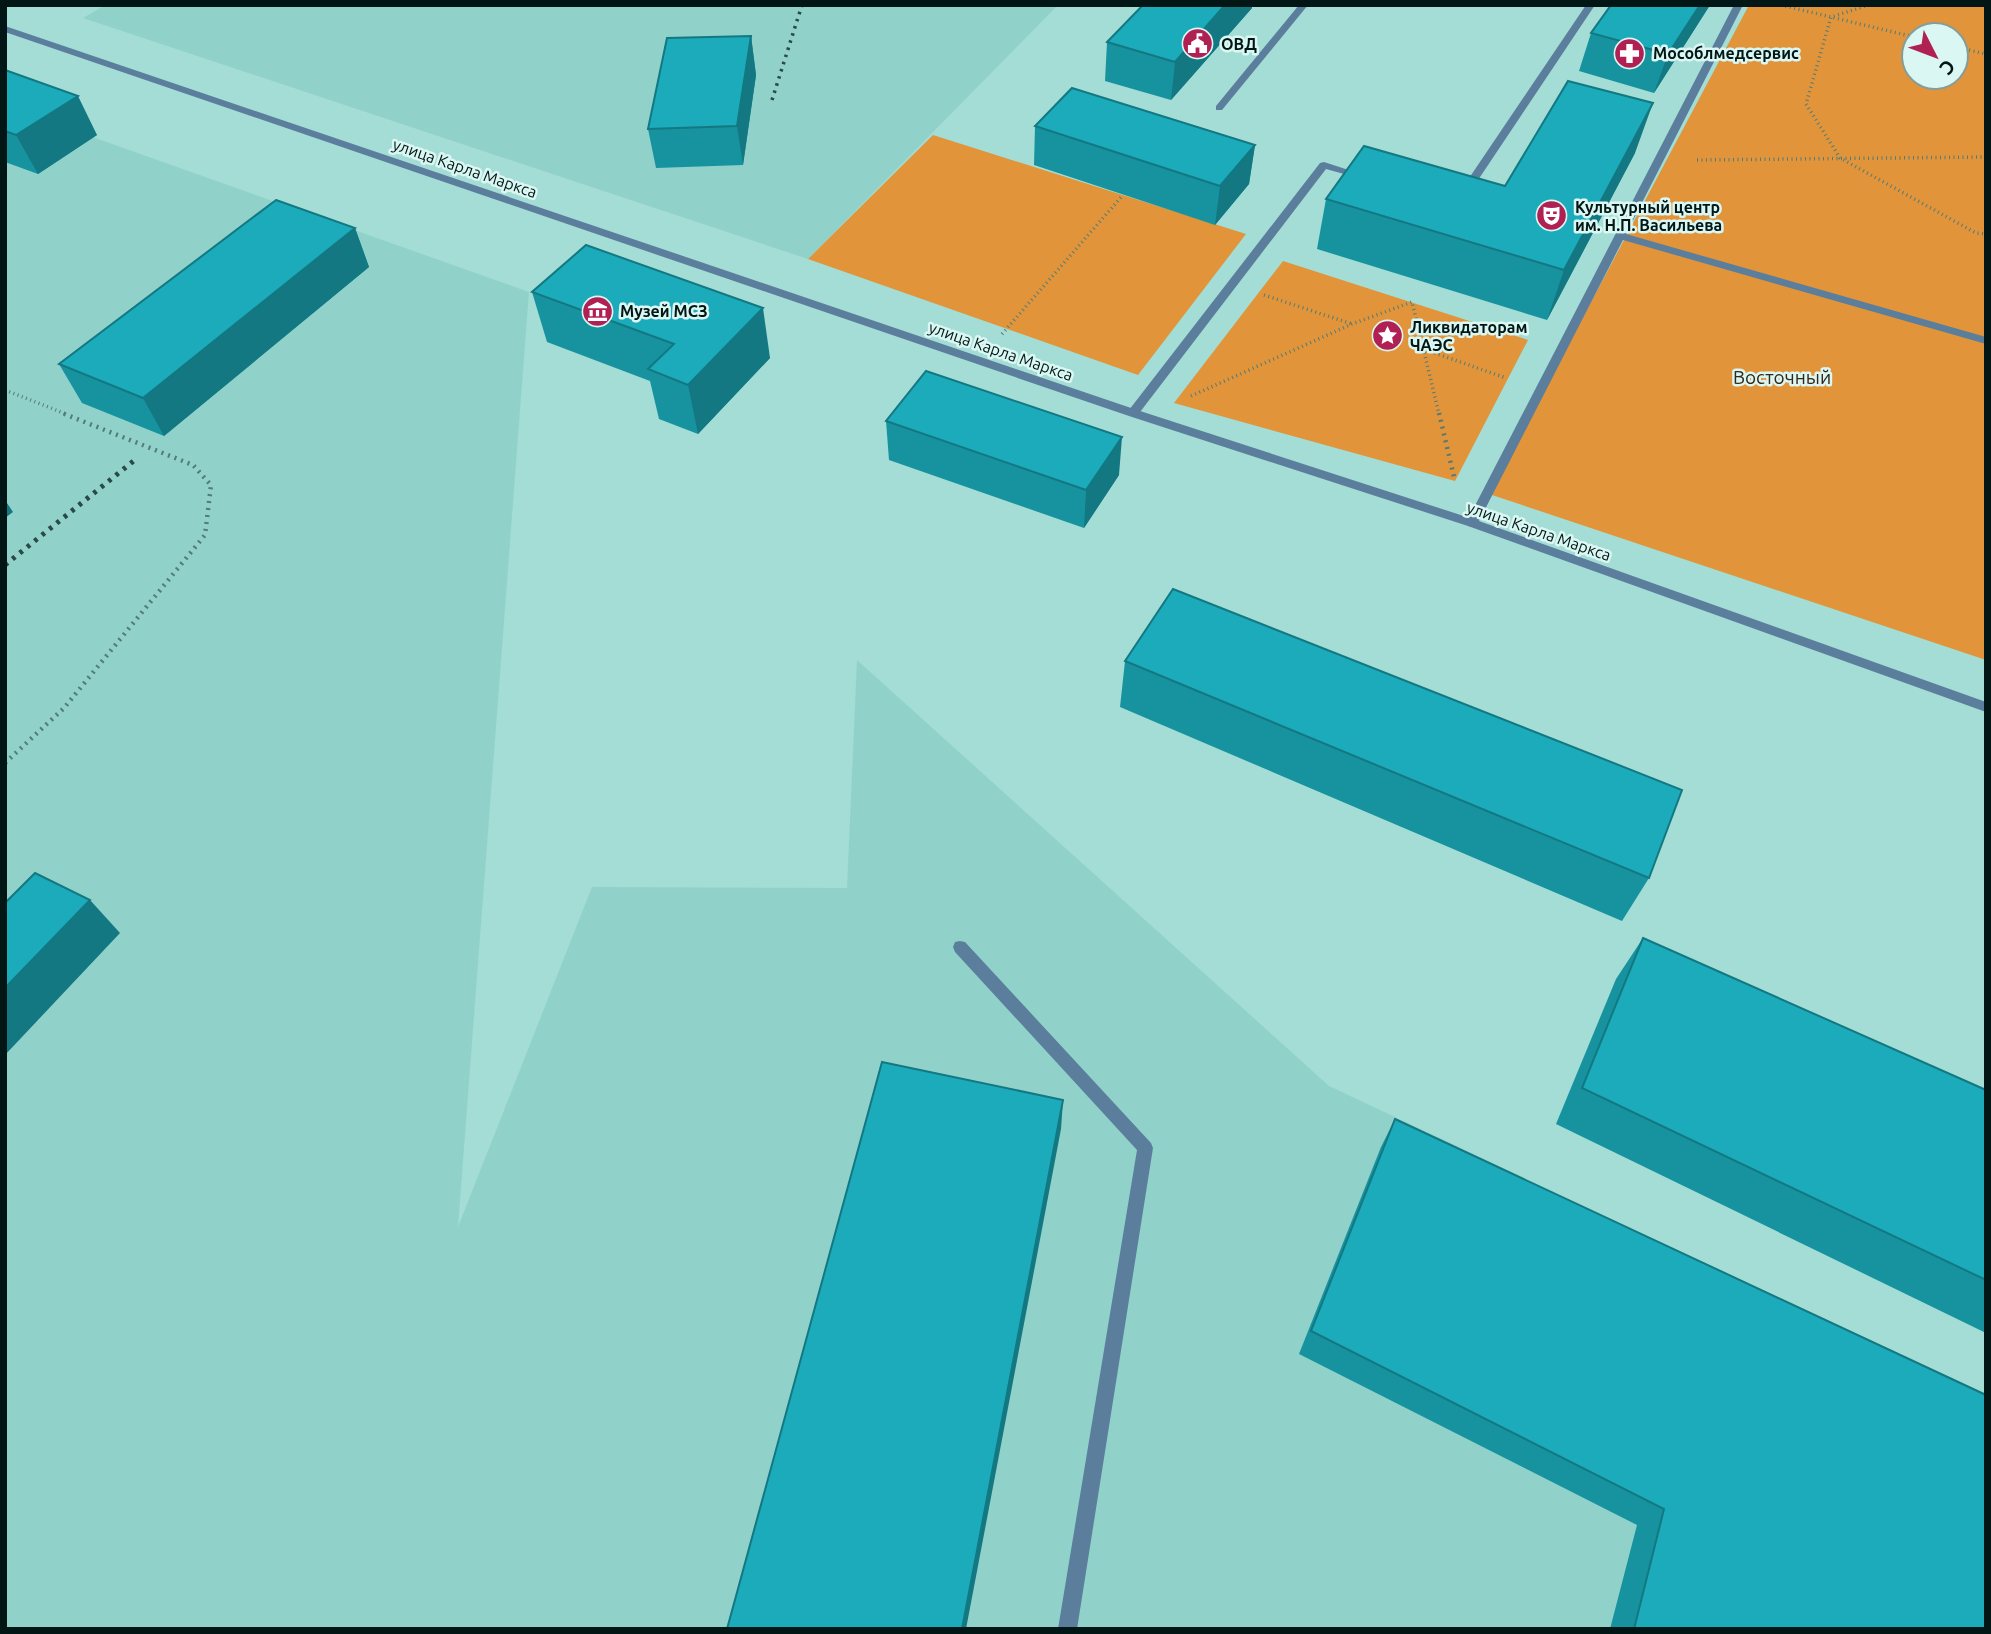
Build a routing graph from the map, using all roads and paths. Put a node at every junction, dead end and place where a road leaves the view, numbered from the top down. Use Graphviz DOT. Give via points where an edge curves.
graph roads {
  1 [pos="1304,5"];
  2 [pos="1591,5"];
  3 [pos="1738,5"];
  4 [pos="1781,5"];
  5 [pos="1869,5"];
  6 [pos="1831,17"];
  7 [pos="5,29"];
  8 [pos="1900,34"];
  9 [pos="1219,108"];
  10 [pos="1986,157"];
  11 [pos="1840,158"];
  12 [pos="1661,160"];
  13 [pos="1378,180"];
  14 [pos="1123,195"];
  15 [pos="1458,202"];
  16 [pos="1986,234"];
  17 [pos="1621,236"];
  18 [pos="1259,293"];
  19 [pos="1352,324"];
  20 [pos="1986,341"];
  21 [pos="994,343"];
  22 [pos="1426,350"];
  23 [pos="1506,378"];
  24 [pos="5,390"];
  25 [pos="1186,398"];
  26 [pos="1133,414"];
  27 [pos="1455,481"];
  28 [pos="1472,523"];
  29 [pos="1986,707"];
  30 [pos="5,763"];
  31 [pos="960,947"];
  32 [pos="1067,1629"];
  1 -- 9 [label="street"];
  2 -- 15 [label="street"];
  3 -- 12 [label="street"];
  4 -- 6 [label="path"];
  5 -- 6 [label="path"];
  6 -- 8 [label="path"];
  6 -- 11 [label="path" via="1806,104"];
  7 -- 26 [label="street, улица Карла Маркса"];
  10 -- 11 [label="path"];
  11 -- 12 [label="path"];
  11 -- 16 [label="path" via="1976,233"];
  12 -- 17 [label="street"];
  13 -- 26 [label="street" via="1324,165"];
  14 -- 21 [label="path"];
  17 -- 20 [label="street"];
  17 -- 28 [label="street"];
  18 -- 19 [label="path"];
  19 -- 22 [label="path" via="1412,302"];
  19 -- 25 [label="path"];
  22 -- 23 [label="path"];
  22 -- 27 [label="path"];
  24 -- 30 [label="path" via="192,466 211,485 205,534 64,708"];
  26 -- 28 [label="street, улица Карла Маркса"];
  28 -- 29 [label="street, улица Карла Маркса"];
  31 -- 32 [label="street" via="1145,1147"];
}
